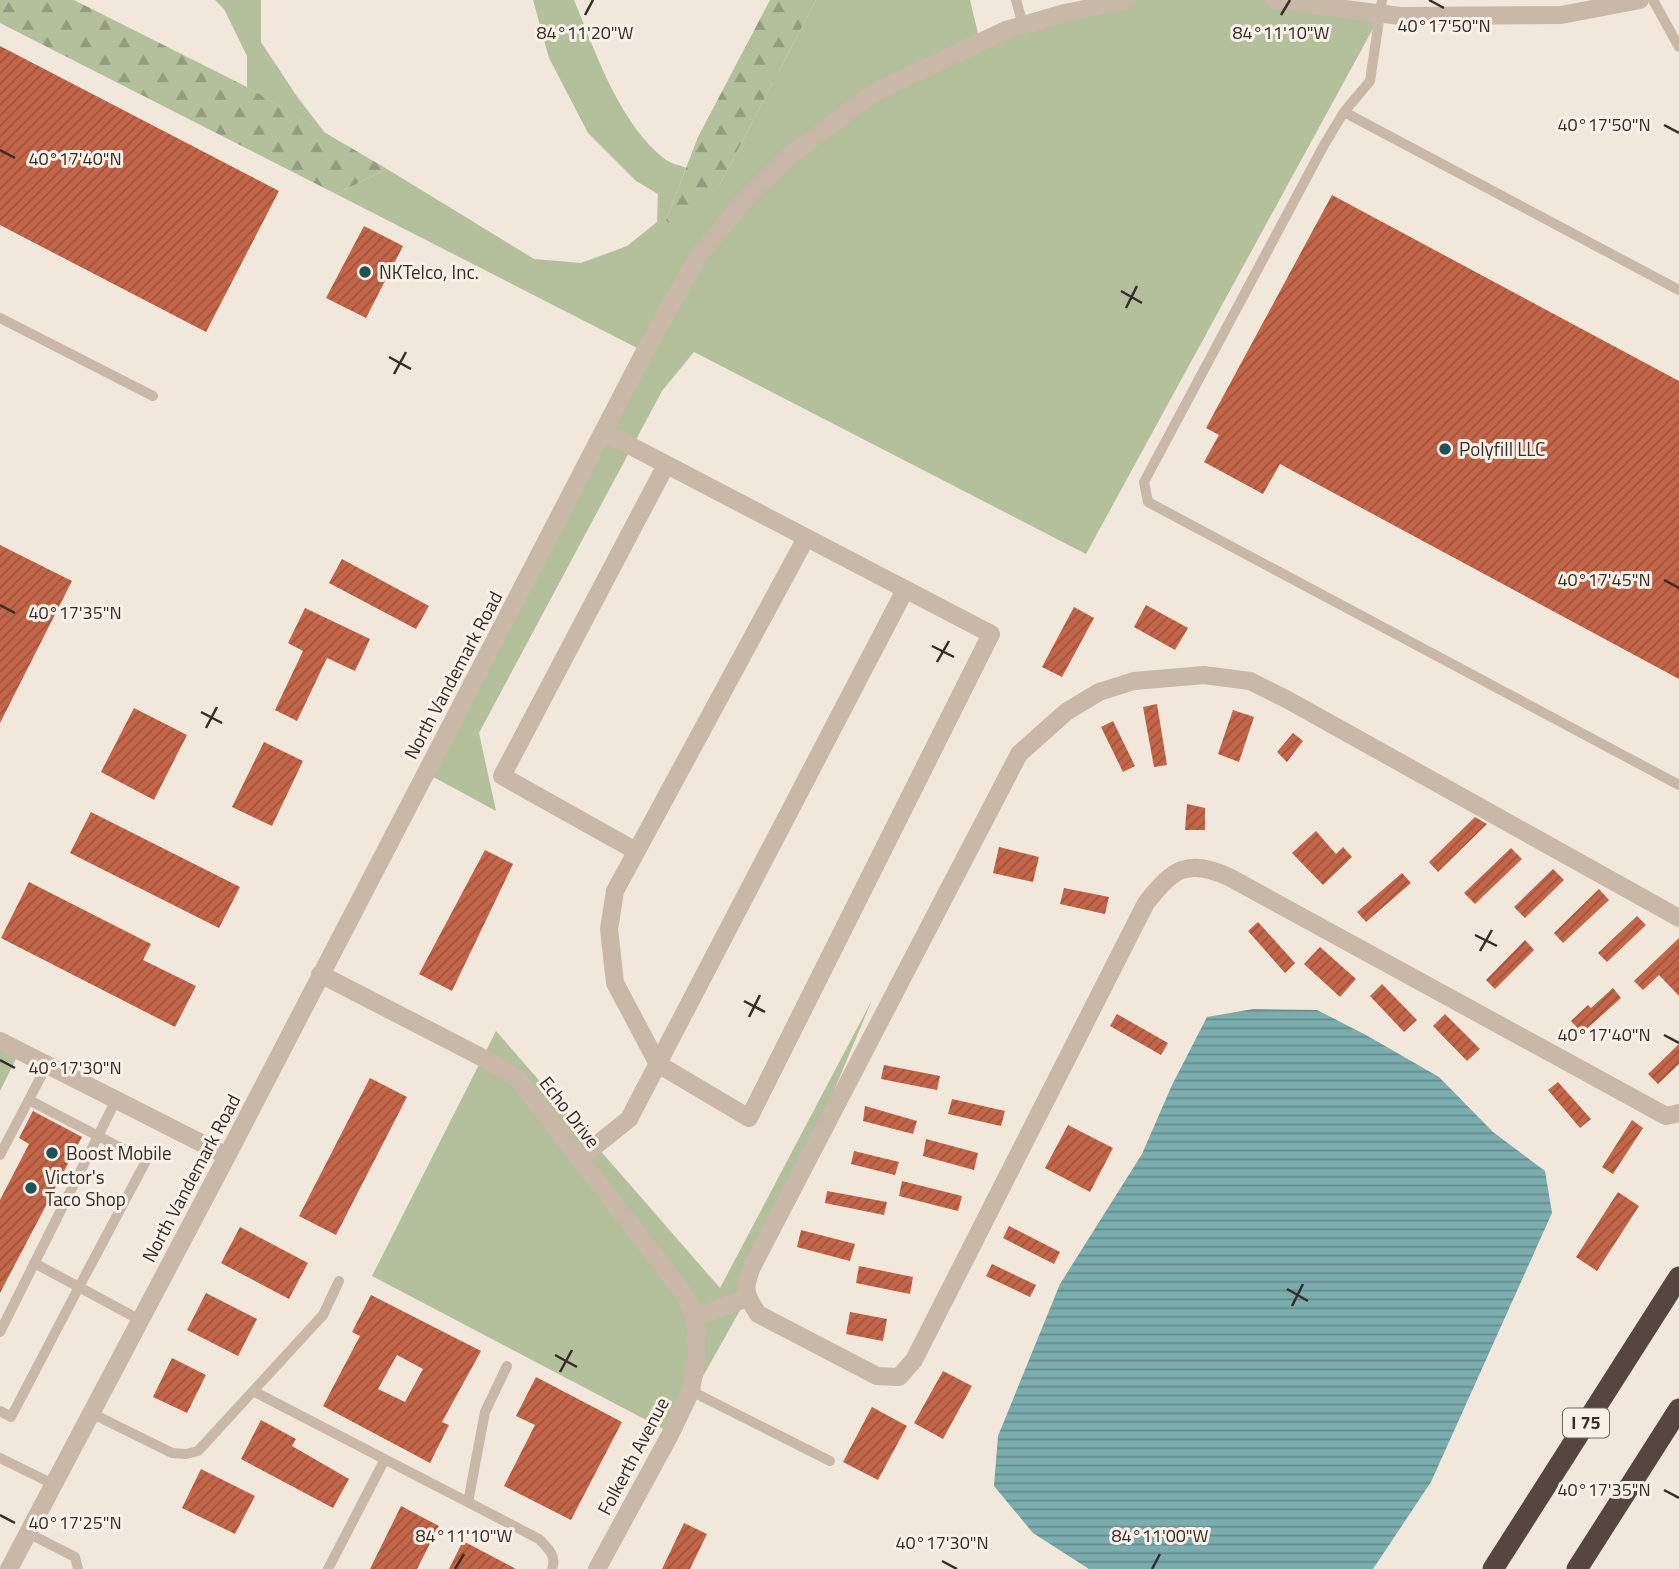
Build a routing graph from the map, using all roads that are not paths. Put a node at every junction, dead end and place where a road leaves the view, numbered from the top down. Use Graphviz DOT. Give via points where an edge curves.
graph roads {
  1 [pos="1016,0"];
  2 [pos="1128,0"];
  3 [pos="1275,0"];
  4 [pos="1640,0"];
  5 [pos="1653,0"];
  6 [pos="1382,7"];
  7 [pos="1023,25"];
  8 [pos="1679,47"];
  9 [pos="1344,111"];
  10 [pos="1679,290"];
  11 [pos="0,318"];
  12 [pos="153,396"];
  13 [pos="604,432"];
  14 [pos="666,465"];
  15 [pos="806,538"];
  16 [pos="905,590"];
  17 [pos="1679,785"];
  18 [pos="636,850"];
  19 [pos="1679,918"];
  20 [pos="320,974"];
  21 [pos="0,1041"];
  22 [pos="658,1064"];
  23 [pos="47,1065"];
  24 [pos="29,1100"];
  25 [pos="116,1100"];
  26 [pos="1679,1113"];
  27 [pos="98,1136"];
  28 [pos="0,1155"];
  29 [pos="227,1156"];
  30 [pos="579,1159"];
  31 [pos="34,1263"];
  32 [pos="1679,1277"];
  33 [pos="339,1281"];
  34 [pos="79,1287"];
  35 [pos="747,1298"];
  36 [pos="695,1317"];
  37 [pos="140,1320"];
  38 [pos="0,1332"];
  39 [pos="507,1366"];
  40 [pos="253,1391"];
  41 [pos="691,1391"];
  42 [pos="1679,1409"];
  43 [pos="0,1411"];
  44 [pos="91,1413"];
  45 [pos="0,1458"];
  46 [pos="385,1459"];
  47 [pos="831,1461"];
  48 [pos="53,1484"];
  49 [pos="468,1502"];
  50 [pos="27,1534"];
  51 [pos="9,1569"];
  52 [pos="78,1569"];
  53 [pos="328,1569"];
  54 [pos="552,1569"];
  55 [pos="597,1569"];
  56 [pos="1493,1569"];
  57 [pos="1577,1569"];
  1 -- 7 [label="lane"];
  2 -- 7 [label="street, North Vandemark Road"];
  3 -- 6 [label="street"];
  4 -- 6 [label="street" via="1561,15 1544,11 1400,16"];
  5 -- 8 [label="lane"];
  6 -- 9 [label="lane" via="1370,81"];
  7 -- 13 [label="street, North Vandemark Road" via="873,93 790,155 747,197 697,258"];
  9 -- 10 [label="lane"];
  9 -- 17 [label="lane" via="1144,482 1148,502"];
  11 -- 12 [label="lane"];
  13 -- 14 [label="street"];
  13 -- 20 [label="street, North Vandemark Road"];
  14 -- 15 [label="street"];
  14 -- 18 [label="street" via="502,776"];
  15 -- 16 [label="street"];
  15 -- 18 [label="street"];
  16 -- 22 [label="street"];
  16 -- 22 [label="street" via="991,634 749,1118"];
  18 -- 22 [label="street" via="615,891 609,929 615,983"];
  19 -- 35 [label="street" via="1250,681 1204,675 1134,681 1099,692 1066,712 1019,754 752,1267 745,1284"];
  20 -- 29 [label="street, North Vandemark Road"];
  20 -- 30 [label="street, Echo Drive" via="518,1079"];
  21 -- 23 [label="street"];
  22 -- 30 [label="street" via="629,1119"];
  23 -- 24 [label="lane"];
  23 -- 25 [label="street"];
  24 -- 27 [label="lane"];
  24 -- 28 [label="lane"];
  25 -- 27 [label="lane"];
  25 -- 29 [label="street"];
  26 -- 35 [label="street" via="1666,1116 1229,877 1208,868 1184,868 1165,880 1146,903 914,1360 899,1377 865,1370 758,1314"];
  27 -- 31 [label="lane"];
  27 -- 34 [label="lane" via="146,1161"];
  29 -- 37 [label="street, North Vandemark Road"];
  30 -- 36 [label="street, Echo Drive" via="682,1292"];
  31 -- 34 [label="lane"];
  31 -- 38 [label="lane"];
  32 -- 56 [label="highway, I 75"];
  33 -- 40 [label="lane" via="323,1315"];
  34 -- 37 [label="lane"];
  34 -- 43 [label="lane" via="11,1417"];
  35 -- 36 [label="street"];
  36 -- 41 [label="street, Folkerth Avenue" via="697,1354"];
  37 -- 44 [label="street, North Vandemark Road"];
  39 -- 49 [label="lane" via="485,1412"];
  40 -- 44 [label="lane" via="198,1451 186,1454 172,1453"];
  40 -- 46 [label="lane"];
  41 -- 47 [label="lane"];
  41 -- 55 [label="street, Folkerth Avenue"];
  42 -- 57 [label="highway"];
  44 -- 48 [label="street, North Vandemark Road"];
  45 -- 48 [label="lane"];
  46 -- 49 [label="lane"];
  46 -- 53 [label="lane"];
  48 -- 50 [label="street, North Vandemark Road"];
  49 -- 54 [label="lane" via="540,1539 552,1551"];
  50 -- 51 [label="street, North Vandemark Road"];
  50 -- 52 [label="lane" via="75,1557"];
}
